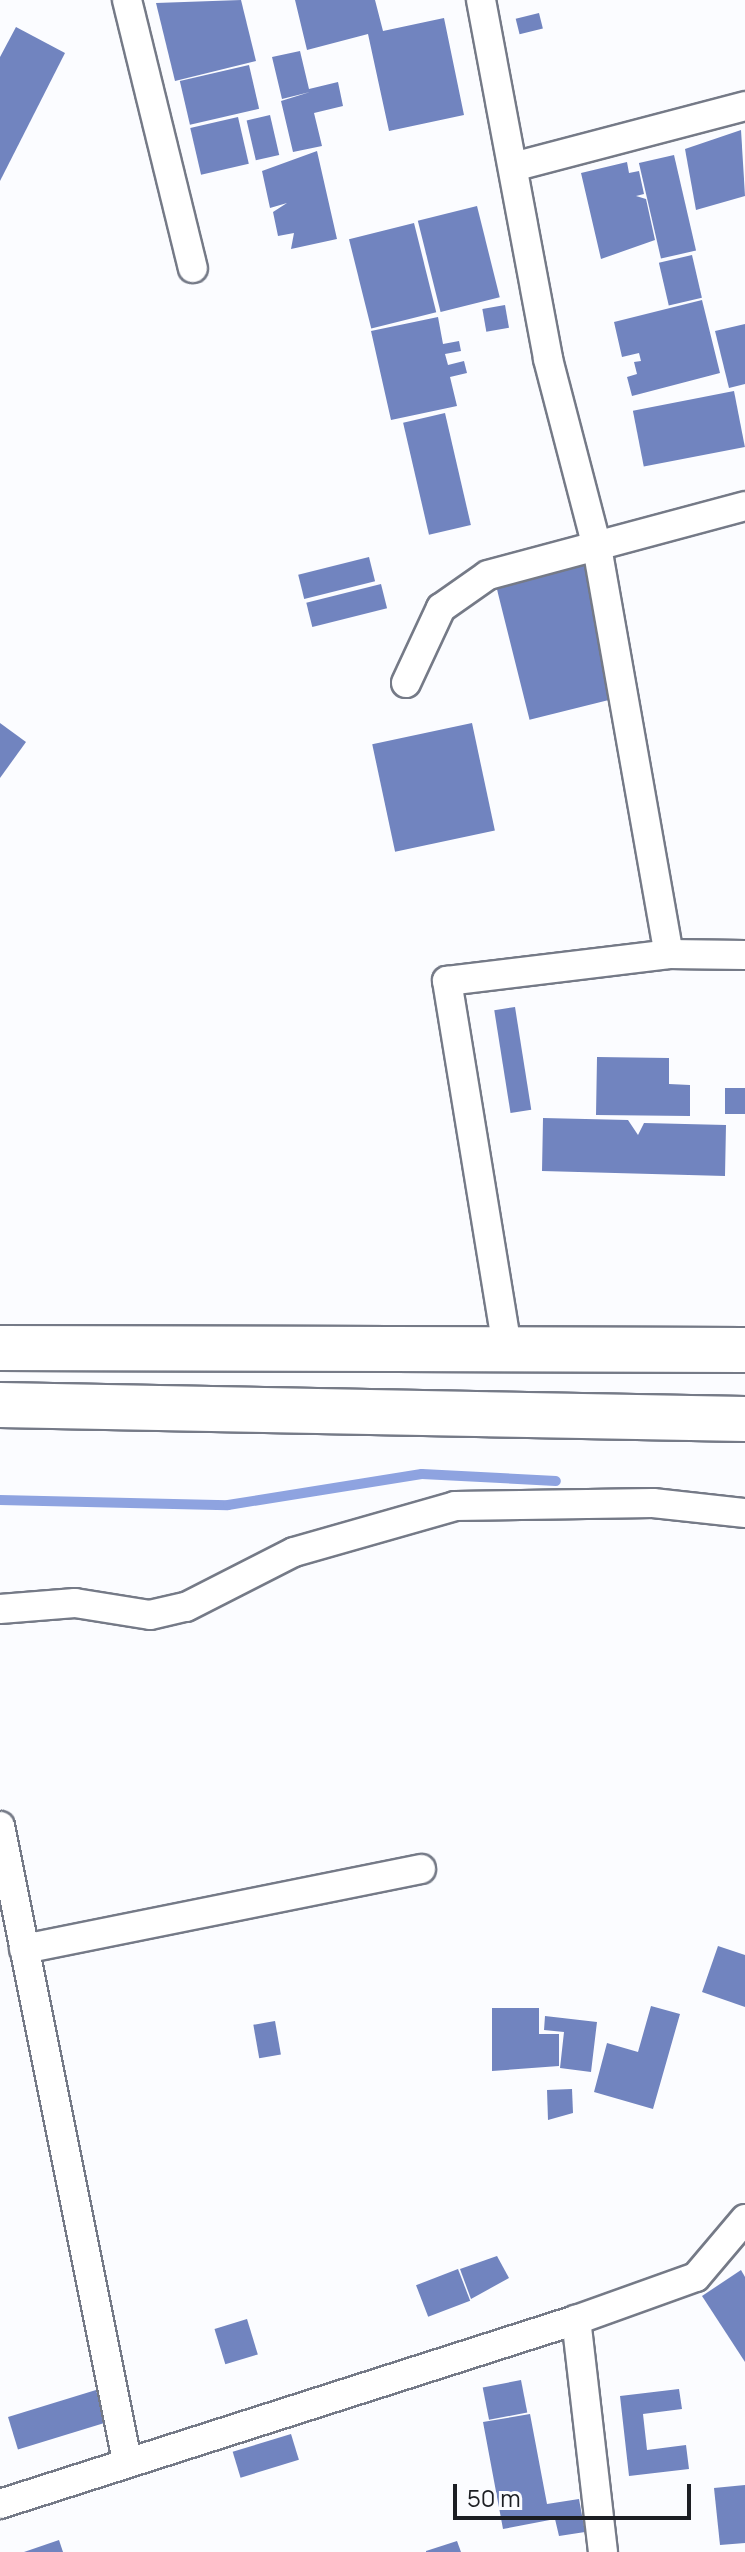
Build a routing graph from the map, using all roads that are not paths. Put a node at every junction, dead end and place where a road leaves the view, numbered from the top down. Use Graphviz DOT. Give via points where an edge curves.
graph roads {
  1 [pos="127,0"];
  2 [pos="481,0"];
  3 [pos="745,106"];
  4 [pos="517,166"];
  5 [pos="193,268"];
  6 [pos="745,506"];
  7 [pos="597,547"];
  8 [pos="406,683"];
  9 [pos="669,954"];
  10 [pos="745,955"];
  11 [pos="507,1347"];
  12 [pos="0,1348"];
  13 [pos="745,1350"];
  14 [pos="0,1405"];
  15 [pos="745,1419"];
  16 [pos="745,1513"];
  17 [pos="0,1609"];
  18 [pos="0,1826"];
  19 [pos="421,1869"];
  20 [pos="24,1949"];
  21 [pos="745,2219"];
  22 [pos="576,2320"];
  23 [pos="127,2461"];
  24 [pos="0,2504"];
  25 [pos="603,2552"];
  1 -- 5 [label="street"];
  2 -- 4 [label="street"];
  3 -- 4 [label="street"];
  4 -- 7 [label="street" via="548,359"];
  6 -- 7 [label="street"];
  7 -- 8 [label="street" via="476,583 441,608"];
  7 -- 9 [label="street"];
  9 -- 10 [label="street"];
  9 -- 11 [label="street" via="447,981"];
  11 -- 12 [label="main road"];
  11 -- 13 [label="main road"];
  14 -- 15 [label="main road"];
  16 -- 17 [label="street" via="653,1503 455,1506 282,1556 186,1607 150,1615 75,1603"];
  18 -- 20 [label="street"];
  19 -- 20 [label="street"];
  20 -- 23 [label="street"];
  21 -- 22 [label="street" via="696,2277"];
  22 -- 23 [label="street"];
  22 -- 25 [label="street"];
  23 -- 24 [label="street"];
}
